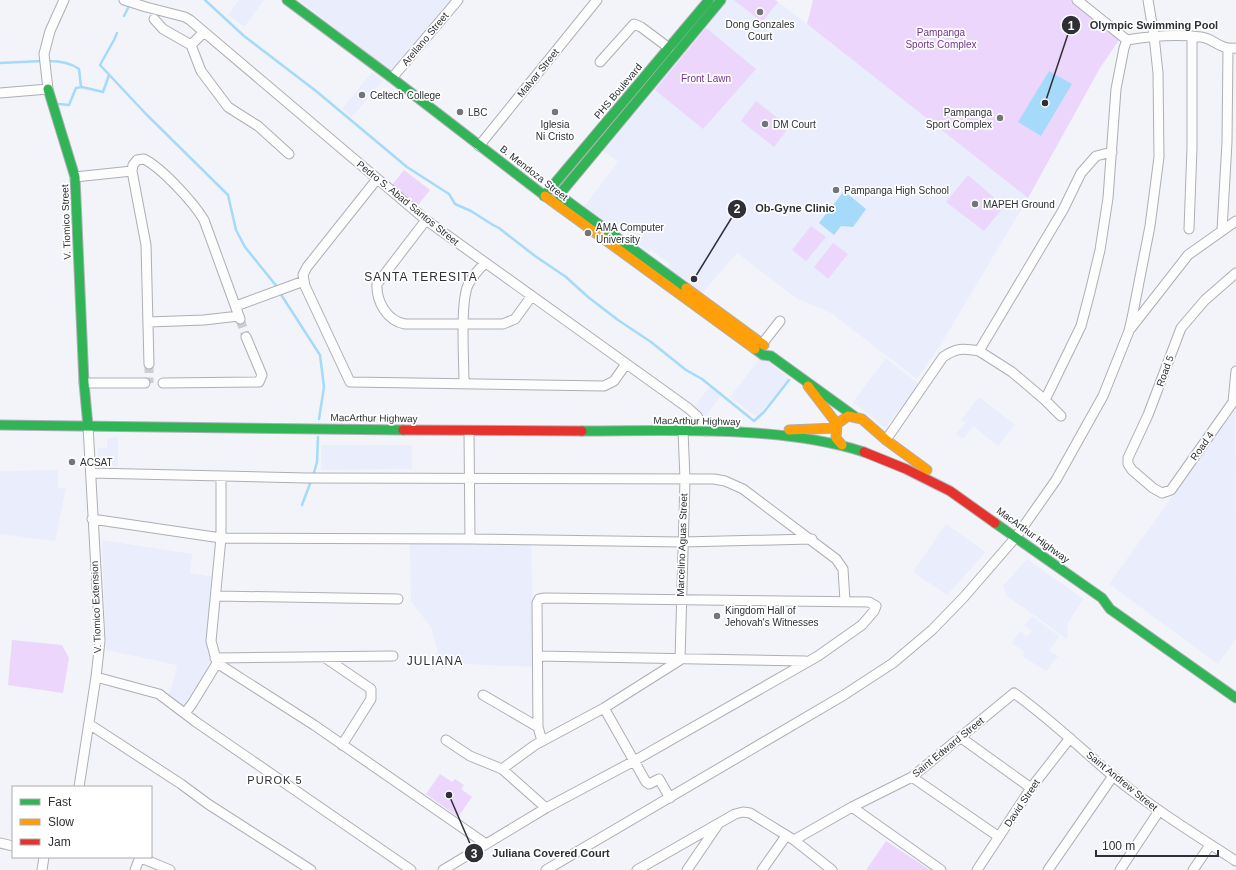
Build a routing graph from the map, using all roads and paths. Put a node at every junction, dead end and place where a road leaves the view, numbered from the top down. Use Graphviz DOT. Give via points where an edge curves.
graph roads {
  1 [pos="64,0"];
  2 [pos="124,0"];
  3 [pos="287,0"];
  4 [pos="458,0"];
  5 [pos="597,0"];
  6 [pos="709,0"];
  7 [pos="721,0"];
  8 [pos="1077,0"];
  9 [pos="1148,0"];
  10 [pos="154,19"];
  11 [pos="204,32"];
  12 [pos="1154,36"];
  13 [pos="1192,37"];
  14 [pos="1127,40"];
  15 [pos="191,46"];
  16 [pos="669,48"];
  17 [pos="1232,49"];
  18 [pos="600,62"];
  19 [pos="392,78"];
  20 [pos="48,89"];
  21 [pos="0,92"];
  22 [pos="595,134"];
  23 [pos="604,141"];
  24 [pos="479,146"];
  25 [pos="1112,152"];
  26 [pos="289,154"];
  27 [pos="132,171"];
  28 [pos="75,177"];
  29 [pos="377,179"];
  30 [pos="559,195"];
  31 [pos="544,196"];
  32 [pos="426,220"];
  33 [pos="1236,221"];
  34 [pos="1189,229"];
  35 [pos="1222,230"];
  36 [pos="485,263"];
  37 [pos="1236,273"];
  38 [pos="304,281"];
  39 [pos="532,297"];
  40 [pos="236,306"];
  41 [pos="780,321"];
  42 [pos="148,322"];
  43 [pos="464,324"];
  44 [pos="1129,331"];
  45 [pos="246,337"];
  46 [pos="762,344"];
  47 [pos="979,351"];
  48 [pos="771,356"];
  49 [pos="149,364"];
  50 [pos="626,364"];
  51 [pos="1236,371"];
  52 [pos="84,383"];
  53 [pos="145,383"];
  54 [pos="163,383"];
  55 [pos="464,383"];
  56 [pos="806,383"];
  57 [pos="1045,400"];
  58 [pos="854,416"];
  59 [pos="1061,416"];
  60 [pos="0,425"];
  61 [pos="868,425"];
  62 [pos="88,426"];
  63 [pos="837,426"];
  64 [pos="469,431"];
  65 [pos="683,431"];
  66 [pos="706,431"];
  67 [pos="747,433"];
  68 [pos="886,440"];
  69 [pos="842,446"];
  70 [pos="852,449"];
  71 [pos="91,473"];
  72 [pos="221,476"];
  73 [pos="470,477"];
  74 [pos="685,479"];
  75 [pos="1145,481"];
  76 [pos="950,491"];
  77 [pos="92,519"];
  78 [pos="1016,537"];
  79 [pos="221,538"];
  80 [pos="470,538"];
  81 [pos="812,539"];
  82 [pos="682,542"];
  83 [pos="217,596"];
  84 [pos="1102,598"];
  85 [pos="398,599"];
  86 [pos="681,600"];
  87 [pos="845,601"];
  88 [pos="393,656"];
  89 [pos="538,656"];
  90 [pos="324,657"];
  91 [pos="680,660"];
  92 [pos="216,661"];
  93 [pos="807,661"];
  94 [pos="96,677"];
  95 [pos="1236,688"];
  96 [pos="1014,693"];
  97 [pos="483,696"];
  98 [pos="1236,698"];
  99 [pos="604,708"];
  100 [pos="185,713"];
  101 [pos="89,724"];
  102 [pos="538,728"];
  103 [pos="960,737"];
  104 [pos="1070,738"];
  105 [pos="446,740"];
  106 [pos="542,741"];
  107 [pos="342,745"];
  108 [pos="634,761"];
  109 [pos="502,769"];
  110 [pos="1113,776"];
  111 [pos="912,777"];
  112 [pos="79,786"];
  113 [pos="1031,788"];
  114 [pos="670,798"];
  115 [pos="852,807"];
  116 [pos="546,808"];
  117 [pos="1159,811"];
  118 [pos="719,823"];
  119 [pos="999,837"];
  120 [pos="790,838"];
  121 [pos="0,843"];
  122 [pos="486,844"];
  123 [pos="1210,845"];
  124 [pos="12,846"];
  125 [pos="44,858"];
  126 [pos="139,858"];
  127 [pos="141,858"];
  128 [pos="1236,861"];
  129 [pos="42,870"];
  130 [pos="135,870"];
  131 [pos="169,870"];
  132 [pos="311,870"];
  133 [pos="411,870"];
  134 [pos="443,870"];
  135 [pos="546,870"];
  136 [pos="637,870"];
  137 [pos="687,870"];
  138 [pos="762,870"];
  139 [pos="831,870"];
  140 [pos="941,870"];
  141 [pos="977,870"];
  142 [pos="1048,870"];
  143 [pos="1120,870"];
  144 [pos="1193,870"];
  1 -- 20 [label="street, V. Tiomico Street" via="50,31 45,61"];
  2 -- 11 [label="street, Pedro S. Abad Santos Street" via="185,16"];
  3 -- 19 [label="main road, B. Mendoza Street"];
  4 -- 19 [label="street, Arellano Street"];
  5 -- 24 [label="street, Malvar Street"];
  6 -- 16 [label="main road, PHS Boulevard"];
  7 -- 23 [label="main road, PHS Boulevard"];
  8 -- 14 [label="street"];
  9 -- 12 [label="street"];
  10 -- 15 [label="street" via="163,30"];
  11 -- 15 [label="street"];
  11 -- 29 [label="street, Pedro S. Abad Santos Street"];
  12 -- 13 [label="street"];
  12 -- 14 [label="street"];
  12 -- 44 [label="street" via="1158,73 1159,157 1143,270"];
  13 -- 17 [label="street" via="1203,37"];
  13 -- 34 [label="street"];
  14 -- 25 [label="street" via="1116,89"];
  15 -- 26 [label="street" via="201,71 228,107 258,126"];
  16 -- 18 [label="street" via="634,24"];
  16 -- 22 [label="main road, PHS Boulevard"];
  17 -- 35 [label="street"];
  19 -- 24 [label="main road, B. Mendoza Street"];
  20 -- 21 [label="street"];
  20 -- 28 [label="main road, V. Tiomico Street"];
  22 -- 23 [label="main road"];
  22 -- 31 [label="main road, PHS Boulevard"];
  23 -- 30 [label="main road, PHS Boulevard"];
  24 -- 31 [label="main road, B. Mendoza Street"];
  25 -- 47 [label="street" via="1096,156 1081,173 1063,210"];
  25 -- 57 [label="street" via="1105,213 1081,326"];
  27 -- 28 [label="street"];
  27 -- 40 [label="street" via="137,160 144,159 150,162 198,210"];
  27 -- 42 [label="street" via="146,245"];
  28 -- 52 [label="main road, V. Tiomico Street"];
  29 -- 32 [label="street, Pedro S. Abad Santos Street"];
  29 -- 38 [label="street" via="307,267"];
  30 -- 46 [label="main road, B. Mendoza Street"];
  31 -- 48 [label="main road, B. Mendoza Street" via="764,355"];
  32 -- 36 [label="street, Pedro S. Abad Santos Street"];
  32 -- 43 [label="street" via="377,284 378,299 390,318 396,322"];
  33 -- 35 [label="street"];
  35 -- 44 [label="street" via="1188,255"];
  36 -- 39 [label="street, Pedro S. Abad Santos Street"];
  36 -- 43 [label="street" via="469,284"];
  37 -- 75 [label="street, Road 5" via="1205,300 1178,333 1128,461 1132,470"];
  38 -- 40 [label="street"];
  38 -- 55 [label="street" via="350,382"];
  39 -- 43 [label="street" via="515,319 509,322"];
  39 -- 50 [label="street, Pedro S. Abad Santos Street"];
  40 -- 42 [label="street" via="239,318"];
  41 -- 46 [label="street"];
  42 -- 49 [label="street"];
  43 -- 55 [label="street"];
  44 -- 78 [label="street" via="1104,396 1056,480"];
  45 -- 54 [label="street" via="262,375 259,382"];
  46 -- 48 [label="main road, B. Mendoza Street" via="770,350"];
  47 -- 57 [label="street" via="1012,372"];
  47 -- 68 [label="street" via="967,348 954,350 943,357"];
  48 -- 56 [label="main road, B. Mendoza Street"];
  50 -- 55 [label="street" via="614,381 604,386"];
  50 -- 66 [label="street, Pedro S. Abad Santos Street" via="688,408 697,416"];
  51 -- 75 [label="street, Road 4" via="1233,402 1171,490 1160,493"];
  52 -- 53 [label="street"];
  52 -- 62 [label="main road, V. Tiomico Street"];
  56 -- 58 [label="main road, B. Mendoza Street"];
  56 -- 63 [label="main road, B. Mendoza Street"];
  57 -- 59 [label="street"];
  58 -- 61 [label="main road, MacArthur Highway"];
  58 -- 63 [label="main road, MacArthur Highway" via="844,417"];
  60 -- 62 [label="main road, MacArthur Highway"];
  61 -- 68 [label="main road, MacArthur Highway"];
  61 -- 70 [label="main road" via="868,439 858,448"];
  62 -- 64 [label="main road, MacArthur Highway"];
  62 -- 71 [label="street, V. Tiomico Extension"];
  63 -- 67 [label="main road, MacArthur Highway"];
  63 -- 69 [label="main road" via="836,438"];
  64 -- 65 [label="main road, MacArthur Highway"];
  64 -- 73 [label="street"];
  65 -- 66 [label="main road, MacArthur Highway"];
  65 -- 74 [label="street, Marcelino Aguas Street"];
  66 -- 67 [label="main road, MacArthur Highway"];
  67 -- 69 [label="main road, MacArthur Highway"];
  68 -- 76 [label="main road, MacArthur Highway" via="947,485"];
  69 -- 70 [label="main road, MacArthur Highway"];
  70 -- 76 [label="main road, MacArthur Highway" via="906,469"];
  71 -- 72 [label="street"];
  71 -- 77 [label="street, V. Tiomico Extension"];
  72 -- 73 [label="street"];
  72 -- 79 [label="street"];
  73 -- 74 [label="street"];
  73 -- 80 [label="street"];
  74 -- 81 [label="street" via="714,479 736,485"];
  74 -- 82 [label="street, Marcelino Aguas Street"];
  76 -- 78 [label="main road, MacArthur Highway"];
  77 -- 79 [label="street"];
  77 -- 94 [label="street, V. Tiomico Extension" via="100,642"];
  78 -- 84 [label="main road, MacArthur Highway"];
  78 -- 114 [label="street" via="932,630 892,663 844,695"];
  79 -- 80 [label="street"];
  79 -- 83 [label="street"];
  80 -- 82 [label="street"];
  81 -- 82 [label="street"];
  81 -- 87 [label="street" via="840,563"];
  82 -- 86 [label="street, Marcelino Aguas Street"];
  83 -- 85 [label="street"];
  83 -- 92 [label="street" via="211,641"];
  84 -- 95 [label="main road, MacArthur Highway" via="1116,601"];
  84 -- 98 [label="main road, MacArthur Highway" via="1110,609"];
  86 -- 87 [label="street"];
  86 -- 89 [label="street" via="539,599"];
  86 -- 91 [label="street, Marcelino Aguas Street"];
  87 -- 93 [label="street" via="868,602 874,604 876,609 862,626"];
  88 -- 90 [label="street"];
  89 -- 91 [label="street"];
  89 -- 102 [label="street"];
  90 -- 92 [label="street"];
  90 -- 107 [label="street" via="371,689 372,693 371,699"];
  91 -- 93 [label="street"];
  91 -- 99 [label="street"];
  92 -- 100 [label="street"];
  92 -- 107 [label="street"];
  93 -- 108 [label="street"];
  94 -- 100 [label="street" via="159,694"];
  94 -- 101 [label="street, V. Tiomico Extension"];
  96 -- 103 [label="street, Saint Edward Street"];
  96 -- 104 [label="street, Saint Andrew Street"];
  97 -- 102 [label="street"];
  99 -- 106 [label="street"];
  99 -- 108 [label="street"];
  100 -- 133 [label="street"];
  101 -- 112 [label="street, V. Tiomico Extension"];
  101 -- 132 [label="street"];
  102 -- 106 [label="street"];
  103 -- 111 [label="street, Saint Edward Street"];
  103 -- 113 [label="street"];
  104 -- 110 [label="street, Saint Andrew Street"];
  104 -- 113 [label="street, David Street"];
  105 -- 109 [label="street" via="470,756"];
  106 -- 109 [label="street"];
  107 -- 122 [label="street"];
  108 -- 114 [label="street" via="647,783 659,779"];
  108 -- 116 [label="street"];
  109 -- 116 [label="street"];
  110 -- 117 [label="street, Saint Andrew Street"];
  110 -- 142 [label="street"];
  111 -- 115 [label="street, Saint Edward Street"];
  111 -- 119 [label="street"];
  113 -- 119 [label="street, David Street"];
  114 -- 135 [label="street"];
  115 -- 120 [label="street, Saint Edward Street"];
  115 -- 140 [label="street"];
  116 -- 122 [label="street"];
  117 -- 123 [label="street, Saint Andrew Street"];
  117 -- 143 [label="street"];
  118 -- 120 [label="street" via="735,814 750,813"];
  118 -- 136 [label="street"];
  118 -- 137 [label="street"];
  119 -- 141 [label="street, David Street"];
  120 -- 138 [label="street"];
  120 -- 139 [label="street"];
  121 -- 124 [label="street"];
  122 -- 134 [label="street"];
  123 -- 128 [label="street, Saint Andrew Street"];
  123 -- 144 [label="street"];
  125 -- 129 [label="street"];
  126 -- 130 [label="street"];
  127 -- 131 [label="street"];
}
